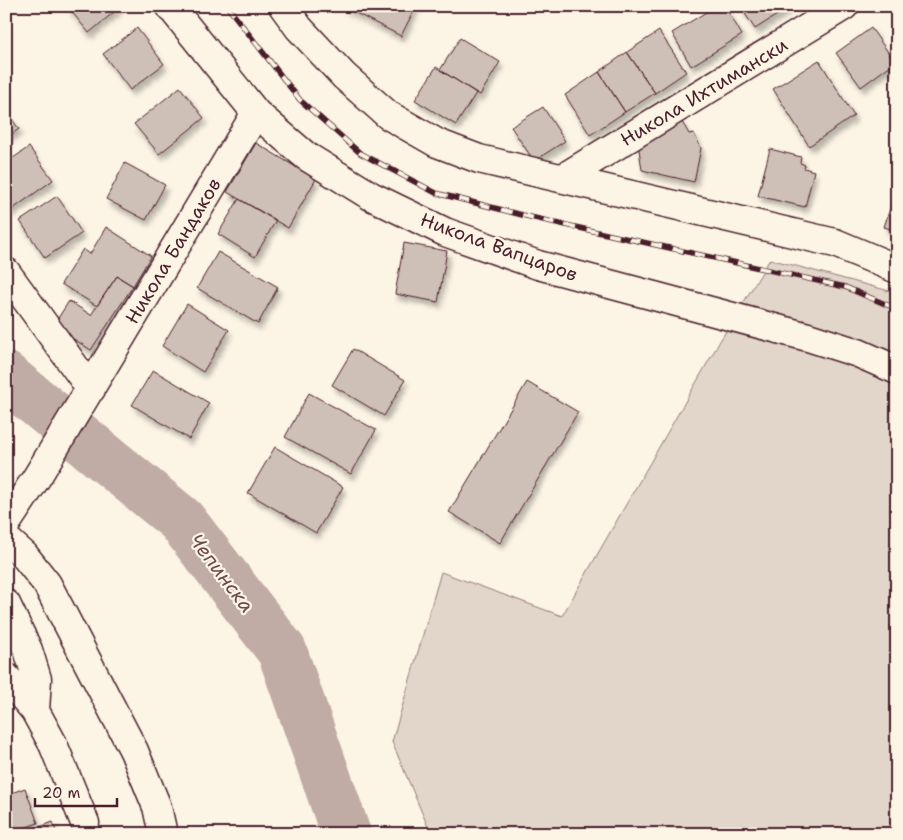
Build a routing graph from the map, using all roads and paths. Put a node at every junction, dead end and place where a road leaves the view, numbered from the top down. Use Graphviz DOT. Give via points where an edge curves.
graph roads {
  1 [pos="170,6"];
  2 [pos="283,6"];
  3 [pos="844,6"];
  4 [pos="305,17"];
  5 [pos="256,113"];
  6 [pos="563,178"];
  7 [pos="897,269"];
  8 [pos="6,272"];
  9 [pos="897,370"];
  10 [pos="88,392"];
  11 [pos="6,524"];
  12 [pos="6,539"];
  13 [pos="6,604"];
  14 [pos="6,677"];
  15 [pos="35,712"];
  16 [pos="85,823"];
  17 [pos="163,834"];
  1 -- 5 [label="street, Никола Вапцаров"];
  2 -- 4 [label="street"];
  3 -- 6 [label="street, Никола Ихтимански"];
  4 -- 6 [label="street" via="344,76 388,115 437,143 479,159"];
  5 -- 9 [label="street, Никола Вапцаров" via="306,156 371,196 444,232 538,265 808,337"];
  5 -- 10 [label="street, Никола Бандаков"];
  6 -- 7 [label="street" via="835,243"];
  8 -- 10 [label="street"];
  10 -- 11 [label="street, Никола Бандаков"];
  12 -- 17 [label="street" via="24,555 47,584 134,752 157,807"];
  13 -- 15 [label="street" via="28,650 37,679"];
  14 -- 15 [label="street"];
  15 -- 16 [label="street" via="53,744"];
}
